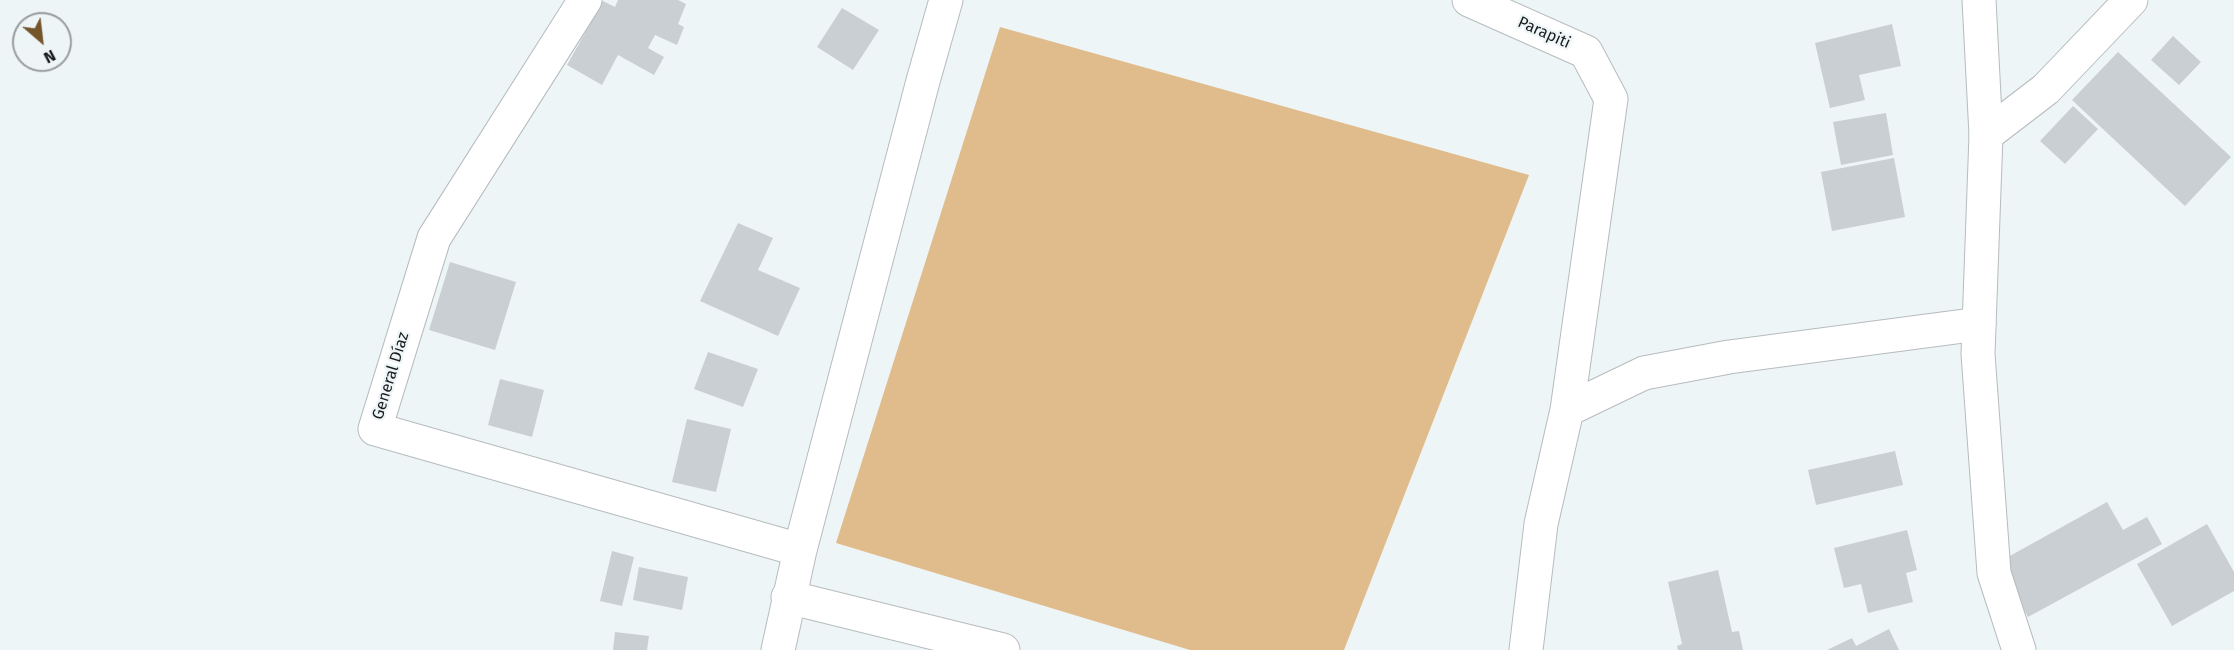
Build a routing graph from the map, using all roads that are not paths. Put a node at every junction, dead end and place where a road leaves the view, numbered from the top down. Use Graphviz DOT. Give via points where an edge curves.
graph roads {
  1 [pos="585,0"];
  2 [pos="946,0"];
  3 [pos="1468,0"];
  4 [pos="1979,0"];
  5 [pos="2131,0"];
  6 [pos="1986,135"];
  7 [pos="1979,324"];
  8 [pos="1567,410"];
  9 [pos="801,550"];
  10 [pos="788,597"];
  11 [pos="778,650"];
  12 [pos="1003,650"];
  13 [pos="1526,650"];
  14 [pos="2019,650"];
  1 -- 9 [label="street, General Díaz" via="434,238 375,429"];
  2 -- 9 [label="street"];
  3 -- 8 [label="street, Parapiti" via="1586,52 1611,99"];
  4 -- 6 [label="street"];
  5 -- 6 [label="street" via="2046,89"];
  6 -- 7 [label="street"];
  7 -- 8 [label="street" via="1729,357 1644,373"];
  7 -- 14 [label="street" via="1994,573"];
  8 -- 13 [label="street" via="1541,524"];
  9 -- 10 [label="street"];
  10 -- 11 [label="street"];
  10 -- 12 [label="street"];
}
